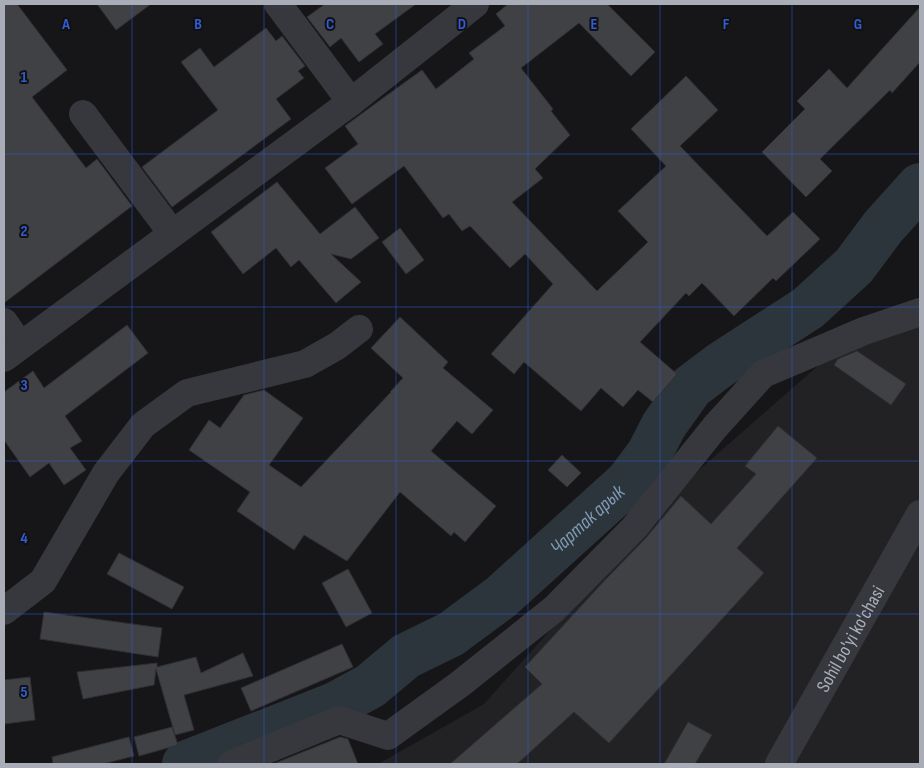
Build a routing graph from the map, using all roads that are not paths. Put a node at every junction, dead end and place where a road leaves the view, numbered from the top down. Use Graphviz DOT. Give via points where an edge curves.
graph roads {
  1 [pos="278,4"];
  2 [pos="475,4"];
  3 [pos="351,102"];
  4 [pos="83,114"];
  5 [pos="172,233"];
  6 [pos="920,312"];
  7 [pos="4,322"];
  8 [pos="359,329"];
  9 [pos="12,352"];
  10 [pos="920,514"];
  11 [pos="4,611"];
  12 [pos="232,764"];
  13 [pos="779,764"];
  1 -- 3 [label="street"];
  2 -- 3 [label="street"];
  3 -- 5 [label="street"];
  4 -- 5 [label="street"];
  5 -- 9 [label="street"];
  6 -- 12 [label="street" via="864,331 763,374 715,427 634,528 554,609 388,736 339,720"];
  7 -- 9 [label="street"];
  8 -- 11 [label="street" via="305,364 187,393 143,425 106,473 43,582"];
  10 -- 13 [label="street, Sohil bo'yi ko'chasi"];
}
